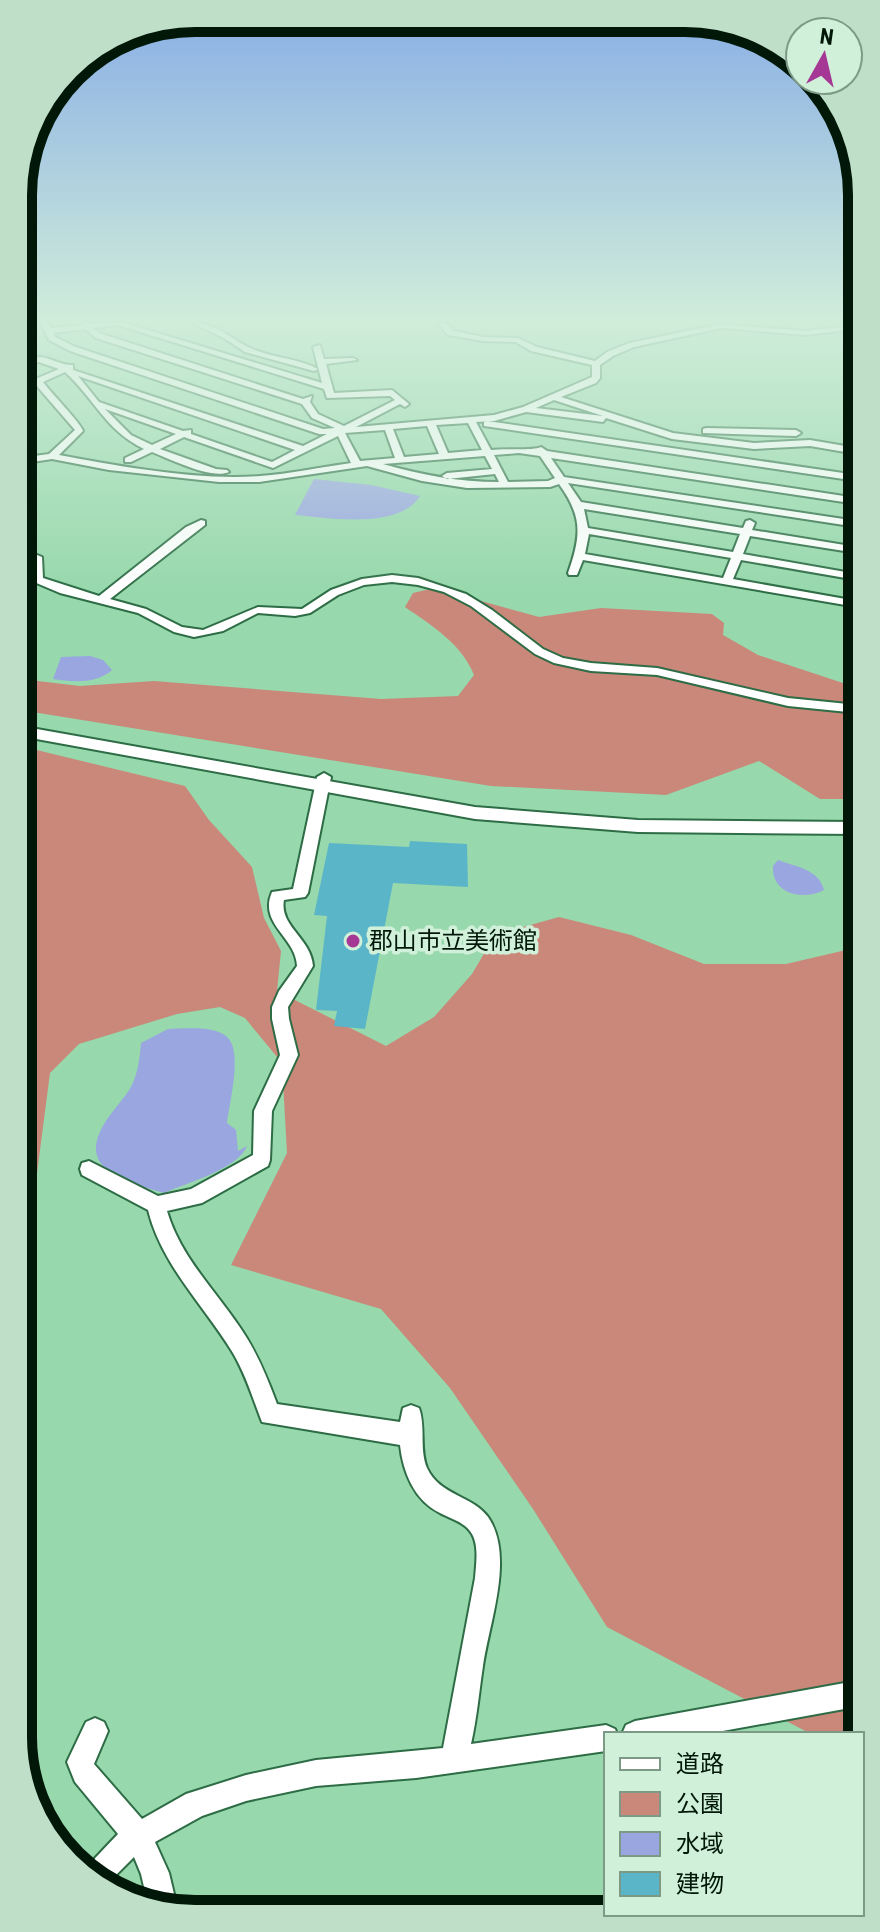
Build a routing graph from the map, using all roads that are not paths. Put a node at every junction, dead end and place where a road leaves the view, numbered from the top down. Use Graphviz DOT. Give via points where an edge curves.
graph roads {
  1 [pos="64,413"];
  2 [pos="105,413"];
  3 [pos="136,413"];
  4 [pos="196,413"];
  5 [pos="226,413"];
  6 [pos="265,413"];
  7 [pos="313,413"];
  8 [pos="356,413"];
  9 [pos="381,413"];
  10 [pos="509,413"];
  11 [pos="562,413"];
  12 [pos="604,413"];
  13 [pos="629,413"];
  14 [pos="213,419"];
  15 [pos="622,420"];
  16 [pos="472,422"];
  17 [pos="203,424"];
  18 [pos="431,425"];
  19 [pos="359,427"];
  20 [pos="389,429"];
  21 [pos="531,430"];
  22 [pos="188,432"];
  23 [pos="339,432"];
  24 [pos="796,433"];
  25 [pos="613,442"];
  26 [pos="777,446"];
  27 [pos="153,447"];
  28 [pos="301,449"];
  29 [pos="848,449"];
  30 [pos="488,453"];
  31 [pos="543,454"];
  32 [pos="52,456"];
  33 [pos="444,456"];
  34 [pos="32,459"];
  35 [pos="128,460"];
  36 [pos="400,460"];
  37 [pos="361,463"];
  38 [pos="273,465"];
  39 [pos="770,465"];
  40 [pos="498,471"];
  41 [pos="848,477"];
  42 [pos="422,478"];
  43 [pos="561,479"];
  44 [pos="505,485"];
  45 [pos="762,487"];
  46 [pos="848,500"];
  47 [pos="580,505"];
  48 [pos="755,509"];
  49 [pos="201,523"];
  50 [pos="848,523"];
  51 [pos="584,530"];
  52 [pos="748,532"];
  53 [pos="848,549"];
  54 [pos="32,556"];
  55 [pos="578,556"];
  56 [pos="739,556"];
  57 [pos="573,573"];
  58 [pos="848,575"];
  59 [pos="727,581"];
  60 [pos="100,601"];
  61 [pos="848,602"];
  62 [pos="848,709"];
  63 [pos="32,724"];
  64 [pos="32,733"];
  65 [pos="323,783"];
  66 [pos="848,818"];
  67 [pos="848,828"];
  68 [pos="89,1169"];
  69 [pos="156,1205"];
  70 [pos="848,1695"];
  71 [pos="95,1731"];
  72 [pos="646,1732"];
  73 [pos="604,1738"];
  74 [pos="454,1757"];
  75 [pos="139,1837"];
  76 [pos="102,1870"];
  77 [pos="161,1896"];
  1 -- 32 [label="street" via="79,431"];
  2 -- 27 [label="street" via="127,437"];
  3 -- 22 [label="street"];
  4 -- 14 [label="street"];
  5 -- 14 [label="street"];
  6 -- 23 [label="street" via="322,432"];
  7 -- 23 [label="street" via="340,426"];
  8 -- 19 [label="street"];
  9 -- 19 [label="street"];
  10 -- 16 [label="street"];
  11 -- 15 [label="street"];
  12 -- 15 [label="street"];
  13 -- 24 [label="street" via="697,430"];
  14 -- 17 [label="street"];
  14 -- 28 [label="street"];
  15 -- 25 [label="street"];
  15 -- 26 [label="street" via="672,436"];
  16 -- 18 [label="street"];
  16 -- 21 [label="street"];
  16 -- 30 [label="street"];
  18 -- 20 [label="street"];
  18 -- 33 [label="street"];
  19 -- 20 [label="street"];
  19 -- 23 [label="street"];
  20 -- 36 [label="street"];
  21 -- 25 [label="street"];
  21 -- 31 [label="street"];
  22 -- 27 [label="street"];
  22 -- 38 [label="street"];
  23 -- 28 [label="street"];
  23 -- 37 [label="street"];
  25 -- 39 [label="street"];
  26 -- 29 [label="street" via="810,443"];
  26 -- 39 [label="street"];
  27 -- 35 [label="street"];
  27 -- 38 [label="street" via="215,472 257,471"];
  28 -- 38 [label="street"];
  30 -- 31 [label="street"];
  30 -- 33 [label="street"];
  30 -- 40 [label="street"];
  31 -- 43 [label="street"];
  31 -- 45 [label="street"];
  32 -- 34 [label="street"];
  32 -- 37 [label="street" via="219,479 259,479"];
  33 -- 36 [label="street"];
  36 -- 37 [label="street"];
  37 -- 42 [label="street"];
  39 -- 41 [label="street"];
  39 -- 45 [label="street"];
  40 -- 42 [label="street"];
  40 -- 44 [label="street"];
  42 -- 44 [label="street"];
  43 -- 44 [label="street"];
  43 -- 47 [label="street"];
  43 -- 48 [label="street"];
  45 -- 46 [label="street"];
  45 -- 48 [label="street"];
  47 -- 51 [label="street"];
  47 -- 52 [label="street"];
  48 -- 50 [label="street"];
  48 -- 52 [label="street"];
  49 -- 60 [label="street"];
  51 -- 55 [label="street"];
  51 -- 56 [label="street"];
  52 -- 53 [label="street"];
  52 -- 56 [label="street"];
  54 -- 60 [label="street" via="38,559 38,580"];
  55 -- 57 [label="street"];
  55 -- 59 [label="street"];
  56 -- 58 [label="street"];
  56 -- 59 [label="street"];
  59 -- 61 [label="street"];
  60 -- 62 [label="street" via="196,634 232,624 255,610 302,612 347,587 401,579 467,597 542,654 568,663 626,667 726,691"];
  63 -- 65 [label="street"];
  64 -- 65 [label="street"];
  65 -- 66 [label="street" via="582,812"];
  65 -- 67 [label="street" via="475,813 575,823"];
  65 -- 69 [label="street" via="300,893 277,896 274,906 276,918 304,953 305,966 282,999 281,1028 289,1052 263,1110 261,1160 195,1197"];
  68 -- 69 [label="street"];
  69 -- 74 [label="street" via="171,1245 241,1347 270,1414 410,1426 410,1452 421,1484 480,1526 486,1539 486,1575"];
  70 -- 72 [label="street"];
  71 -- 75 [label="street" via="80,1762 84,1773"];
  73 -- 74 [label="street"];
  74 -- 75 [label="street" via="316,1773 246,1788 196,1804"];
  75 -- 76 [label="street"];
  75 -- 77 [label="street"];
}
